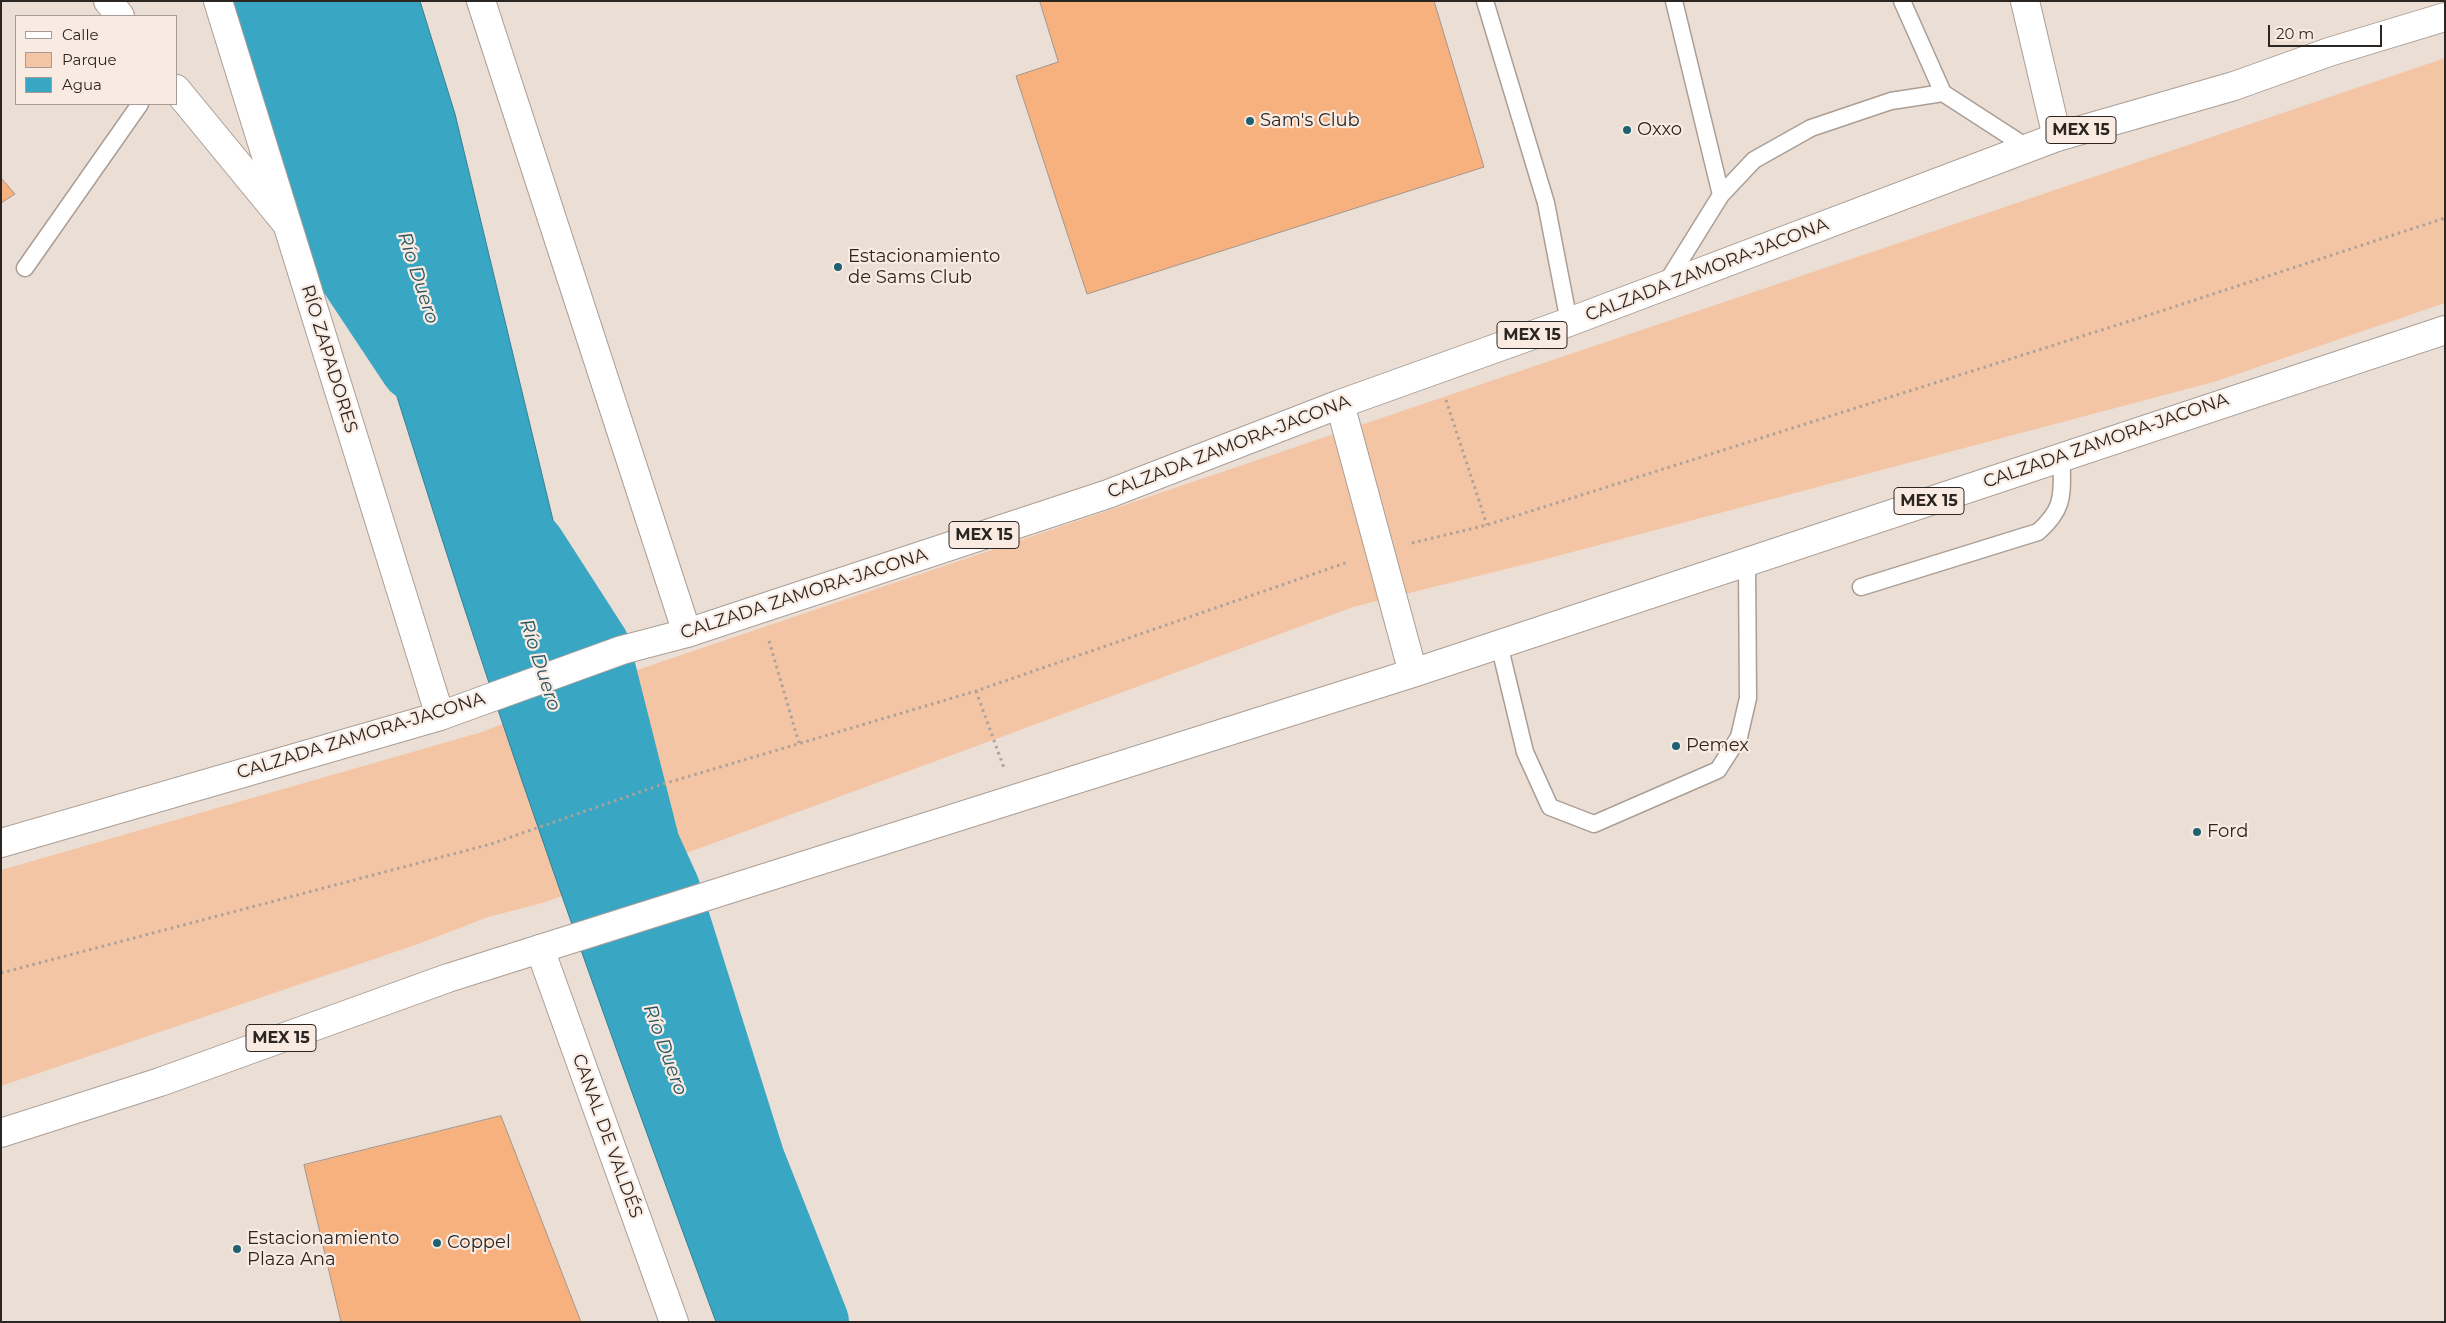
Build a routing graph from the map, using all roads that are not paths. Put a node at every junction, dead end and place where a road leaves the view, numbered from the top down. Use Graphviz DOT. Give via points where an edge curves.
graph roads {
  1 [pos="108,1"];
  2 [pos="218,1"];
  3 [pos="481,1"];
  4 [pos="1484,1"];
  5 [pos="1674,1"];
  6 [pos="1902,1"];
  7 [pos="2025,1"];
  8 [pos="119,15"];
  9 [pos="2445,16"];
  10 [pos="178,91"];
  11 [pos="1943,93"];
  12 [pos="139,105"];
  13 [pos="2057,137"];
  14 [pos="2028,148"];
  15 [pos="1721,195"];
  16 [pos="287,224"];
  17 [pos="25,268"];
  18 [pos="1664,286"];
  19 [pos="1569,322"];
  20 [pos="2445,330"];
  21 [pos="1340,404"];
  22 [pos="2062,456"];
  23 [pos="1747,562"];
  24 [pos="1861,587"];
  25 [pos="687,633"];
  26 [pos="1499,644"];
  27 [pos="1413,673"];
  28 [pos="440,716"];
  29 [pos="1,843"];
  30 [pos="550,946"];
  31 [pos="1,1133"];
  32 [pos="674,1322"];
  1 -- 8 [label="main road"];
  2 -- 16 [label="main road, RÍO ZAPADORES"];
  3 -- 25 [label="main road"];
  4 -- 19 [label="lane" via="1546,203"];
  5 -- 15 [label="lane"];
  6 -- 11 [label="lane"];
  7 -- 13 [label="main road"];
  9 -- 13 [label="main road, CALZADA ZAMORA-JACONA / MEX 15" via="2234,86"];
  10 -- 16 [label="main road"];
  11 -- 14 [label="lane"];
  11 -- 15 [label="lane" via="1891,100 1811,128 1754,160"];
  12 -- 17 [label="lane"];
  13 -- 14 [label="main road, CALZADA ZAMORA-JACONA / MEX 15"];
  14 -- 18 [label="main road, CALZADA ZAMORA-JACONA / MEX 15"];
  15 -- 18 [label="lane"];
  16 -- 28 [label="main road, RÍO ZAPADORES"];
  18 -- 19 [label="main road, CALZADA ZAMORA-JACONA / MEX 15"];
  19 -- 21 [label="main road, CALZADA ZAMORA-JACONA / MEX 15"];
  20 -- 22 [label="main road, CALZADA ZAMORA-JACONA / MEX 15"];
  21 -- 25 [label="main road, CALZADA ZAMORA-JACONA / MEX 15" via="1108,494"];
  21 -- 27 [label="main road"];
  22 -- 23 [label="main road, CALZADA ZAMORA-JACONA / MEX 15"];
  22 -- 24 [label="lane" via="2060,504 2053,519 2038,532"];
  23 -- 26 [label="main road, CALZADA ZAMORA-JACONA / MEX 15"];
  23 -- 26 [label="lane" via="1748,698 1739,737 1718,770 1594,824 1550,807 1525,752"];
  25 -- 28 [label="main road, CALZADA ZAMORA-JACONA / MEX 15" via="622,650"];
  26 -- 27 [label="main road, CALZADA ZAMORA-JACONA / MEX 15"];
  27 -- 30 [label="main road, CALZADA ZAMORA-JACONA / MEX 15"];
  28 -- 29 [label="main road, CALZADA ZAMORA-JACONA / MEX 15"];
  30 -- 31 [label="main road, CALZADA ZAMORA-JACONA / MEX 15" via="448,978 160,1082"];
  30 -- 32 [label="main road, CANAL DE VALDÉS"];
}
